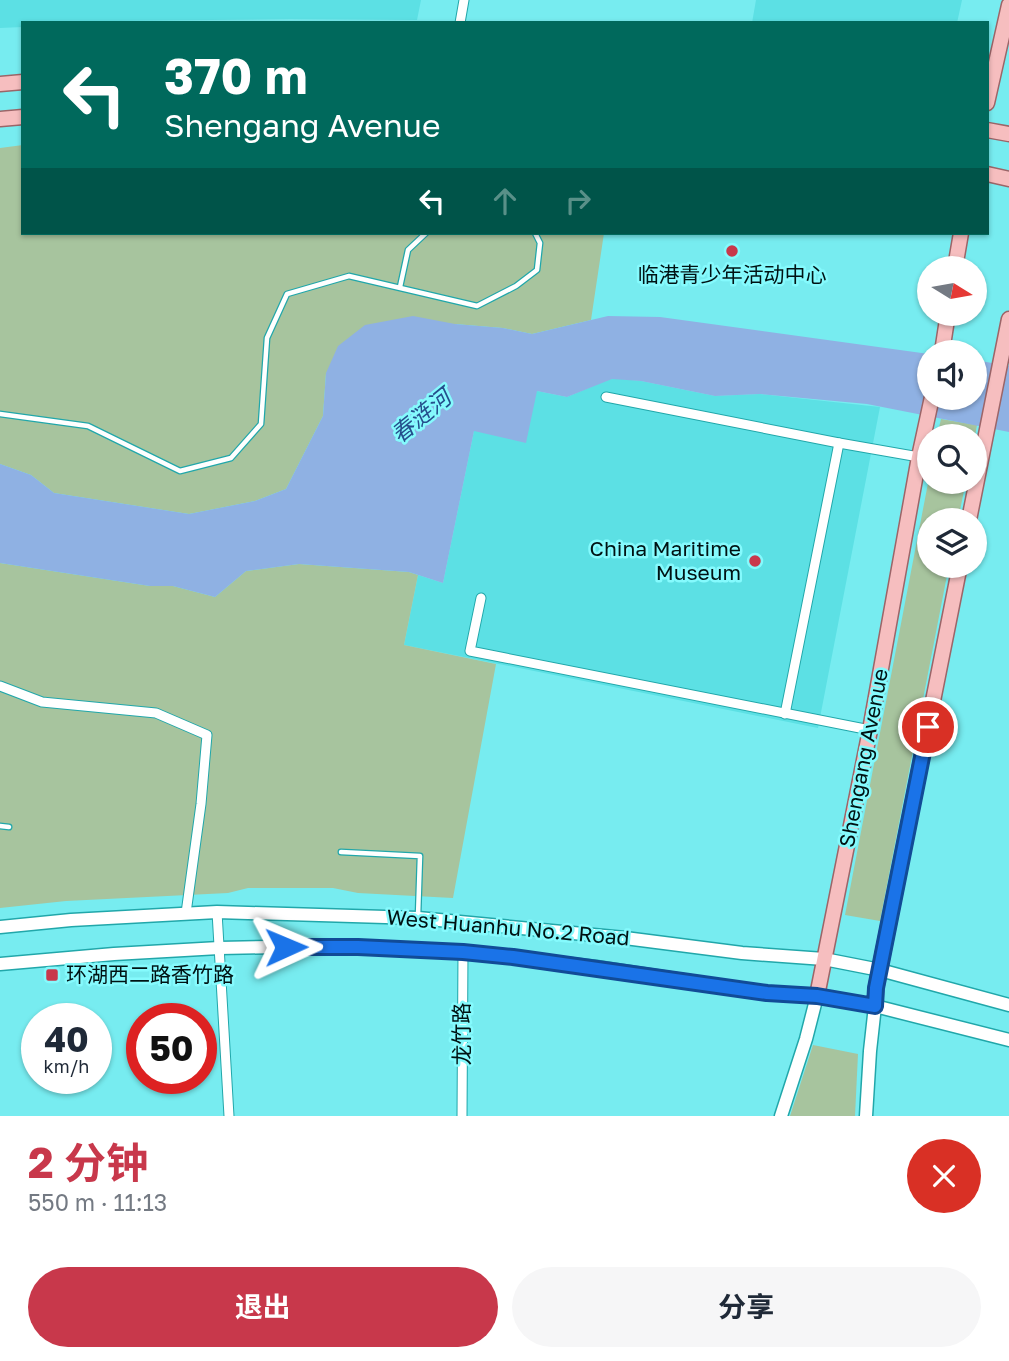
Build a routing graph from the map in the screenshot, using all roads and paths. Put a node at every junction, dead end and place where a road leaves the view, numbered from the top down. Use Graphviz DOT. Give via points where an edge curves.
graph roads {
  1 [pos="464,0"];
  2 [pos="1009,5"];
  3 [pos="460,21"];
  4 [pos="21,82"];
  5 [pos="0,84"];
  6 [pos="989,94"];
  7 [pos="21,117"];
  8 [pos="0,119"];
  9 [pos="989,130"];
  10 [pos="1009,134"];
  11 [pos="989,174"];
  12 [pos="1009,179"];
  13 [pos="424,235"];
  14 [pos="536,235"];
  15 [pos="961,235"];
  16 [pos="957,256"];
  17 [pos="401,287"];
  18 [pos="1009,319"];
  19 [pos="606,397"];
  20 [pos="0,414"];
  21 [pos="839,443"];
  22 [pos="917,457"];
  23 [pos="917,468"];
  24 [pos="971,508"];
  25 [pos="958,578"];
  26 [pos="481,598"];
  27 [pos="0,686"];
  28 [pos="785,714"];
  29 [pos="870,730"];
  30 [pos="0,826"];
  31 [pos="9,827"];
  32 [pos="341,852"];
  33 [pos="217,912"];
  34 [pos="186,914"];
  35 [pos="418,918"];
  36 [pos="0,928"];
  37 [pos="219,948"];
  38 [pos="463,952"];
  39 [pos="824,959"];
  40 [pos="0,964"];
  41 [pos="880,970"];
  42 [pos="817,996"];
  43 [pos="1009,1005"];
  44 [pos="875,1006"];
  45 [pos="1009,1040"];
  46 [pos="229,1116"];
  47 [pos="462,1116"];
  48 [pos="781,1116"];
  49 [pos="866,1116"];
  1 -- 3 [label="street"];
  2 -- 6 [label="main road"];
  4 -- 5 [label="main road"];
  7 -- 8 [label="main road"];
  9 -- 10 [label="main road"];
  11 -- 12 [label="main road"];
  13 -- 17 [label="lane" via="408,250"];
  14 -- 17 [label="lane" via="540,243 537,270 477,306"];
  15 -- 16 [label="main road"];
  17 -- 20 [label="lane" via="349,276 287,295 267,338 261,424 231,457 180,471 88,426"];
  18 -- 24 [label="main road"];
  19 -- 21 [label="street"];
  21 -- 22 [label="street"];
  21 -- 28 [label="street"];
  23 -- 29 [label="main road, Shengang Avenue"];
  25 -- 41 [label="main road"];
  26 -- 28 [label="street" via="470,651"];
  27 -- 34 [label="street" via="42,702 156,713 207,736"];
  28 -- 29 [label="street"];
  29 -- 39 [label="main road, Shengang Avenue"];
  30 -- 31 [label="lane"];
  32 -- 35 [label="lane" via="420,856"];
  33 -- 34 [label="main road, West Huanhu No.2 Road"];
  33 -- 35 [label="main road, West Huanhu No.2 Road"];
  33 -- 37 [label="street"];
  34 -- 36 [label="main road, West Huanhu No.2 Road"];
  35 -- 39 [label="main road, West Huanhu No.2 Road"];
  37 -- 38 [label="main road, West Huanhu No.2 Road" via="331,946"];
  37 -- 40 [label="main road, West Huanhu No.2 Road"];
  37 -- 46 [label="street"];
  38 -- 42 [label="main road, West Huanhu No.2 Road"];
  38 -- 47 [label="street, 龙竹路"];
  39 -- 41 [label="main road, West Huanhu No.2 Road"];
  39 -- 42 [label="main road, Shengang Avenue"];
  41 -- 43 [label="main road, West Huanhu No.2 Road"];
  41 -- 44 [label="main road"];
  42 -- 44 [label="main road, West Huanhu No.2 Road"];
  42 -- 48 [label="main road, Shengang Avenue"];
  44 -- 45 [label="main road, West Huanhu No.2 Road"];
  44 -- 49 [label="main road"];
}
